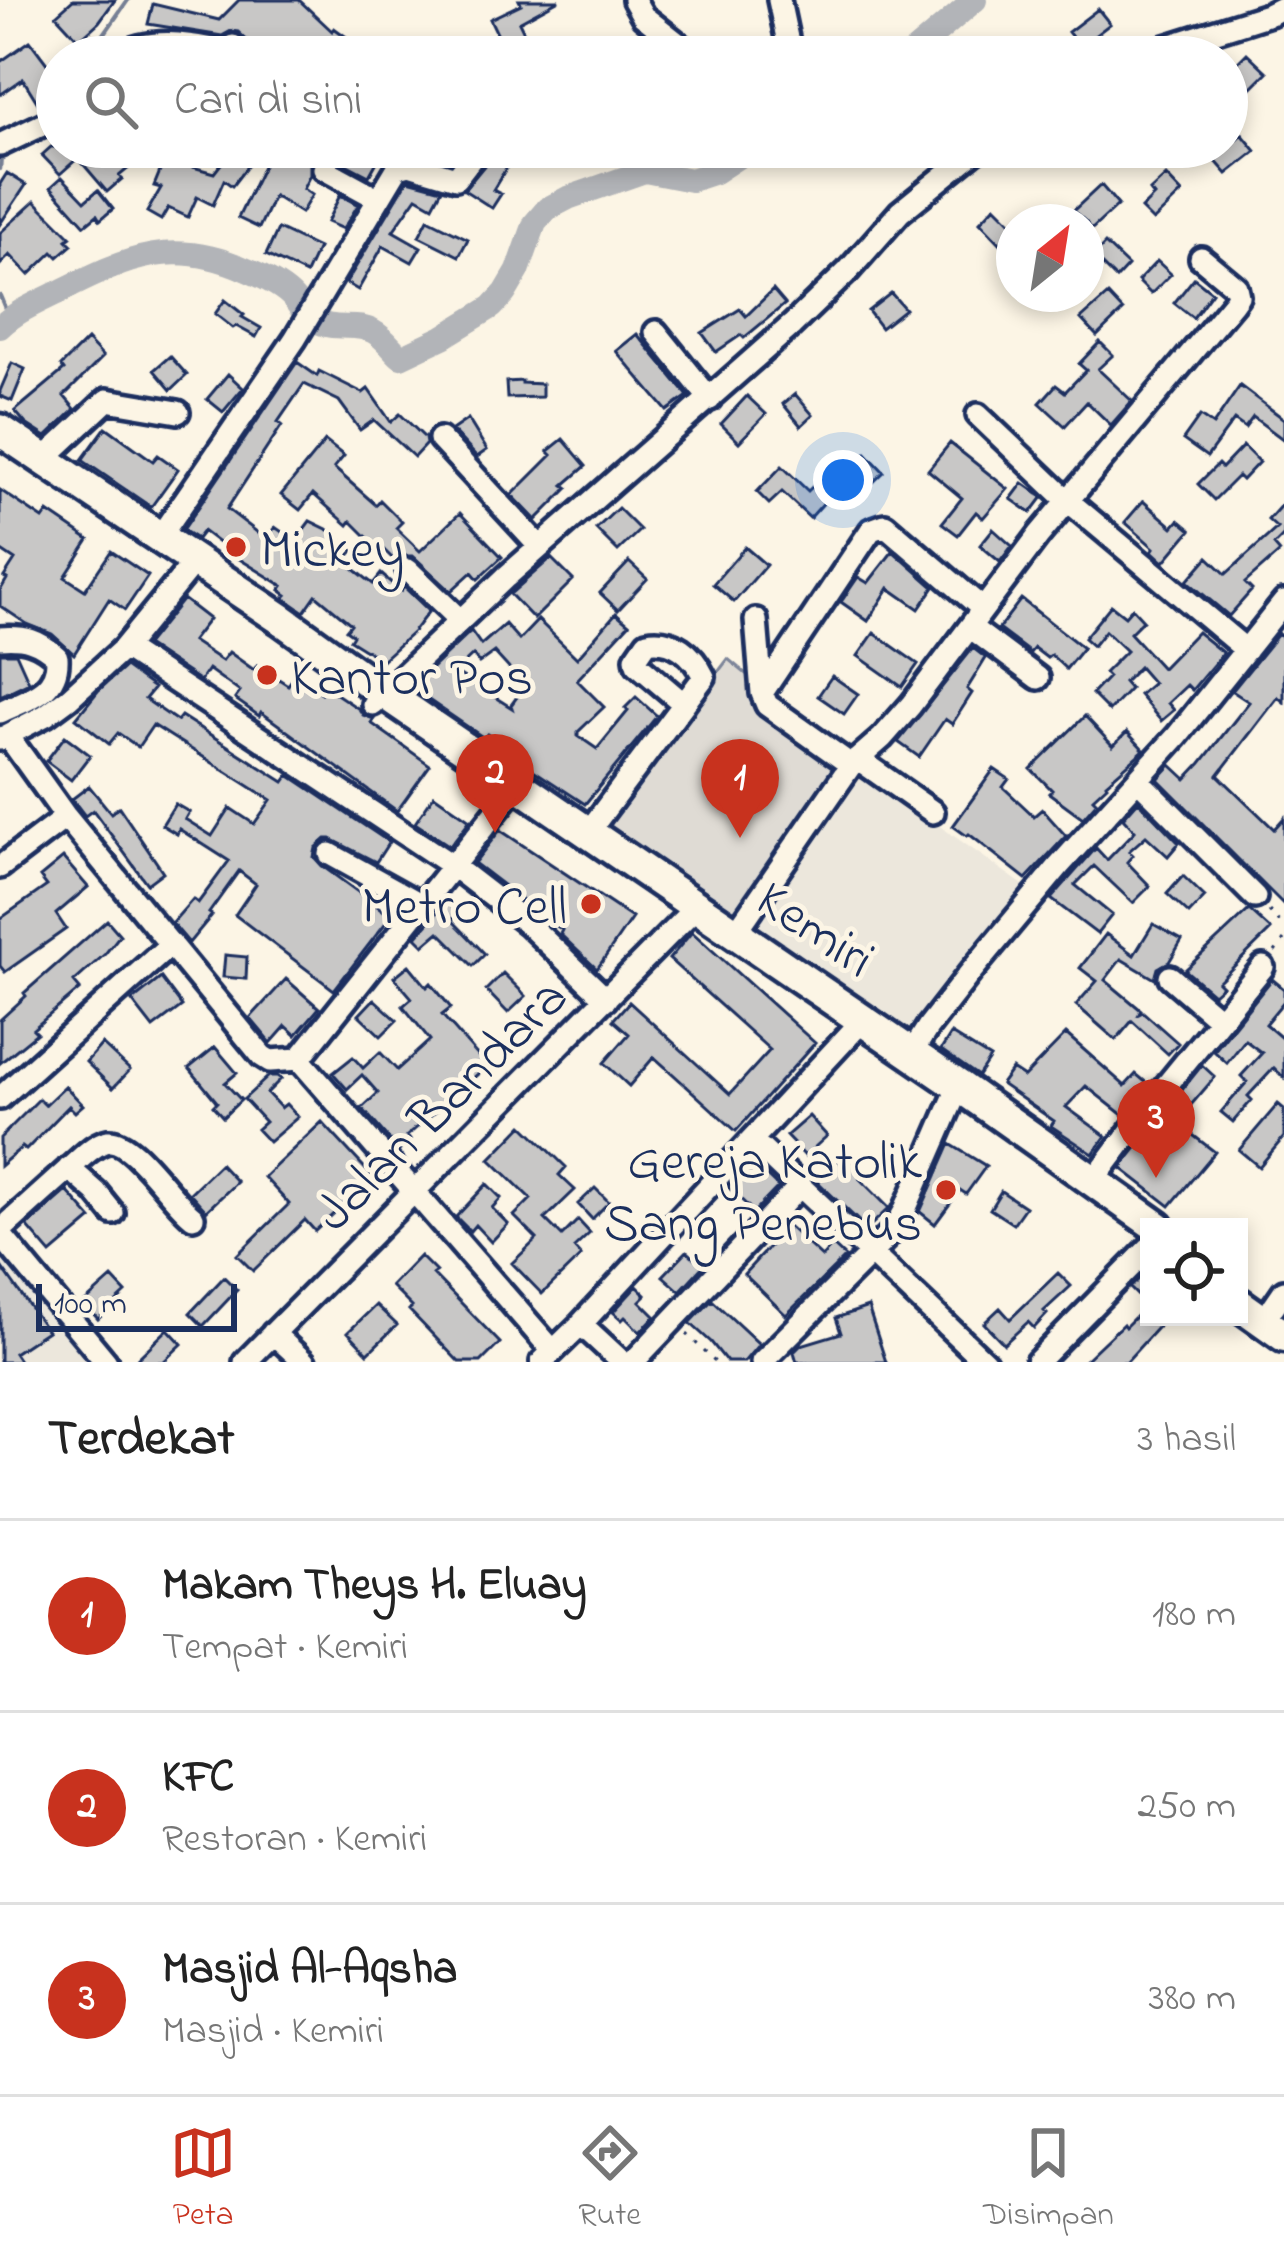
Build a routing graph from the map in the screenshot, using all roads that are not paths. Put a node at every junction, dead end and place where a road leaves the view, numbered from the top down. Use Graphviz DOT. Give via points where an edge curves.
graph roads {
  1 [pos="634,0"];
  2 [pos="779,0"];
  3 [pos="1284,7"];
  4 [pos="137,29"];
  5 [pos="130,36"];
  6 [pos="668,36"];
  7 [pos="786,36"];
  8 [pos="1200,36"];
  9 [pos="324,168"];
  10 [pos="400,168"];
  11 [pos="418,168"];
  12 [pos="464,168"];
  13 [pos="954,168"];
  14 [pos="380,199"];
  15 [pos="1201,258"];
  16 [pos="656,332"];
  17 [pos="710,399"];
  18 [pos="178,412"];
  19 [pos="978,415"];
  20 [pos="440,439"];
  21 [pos="14,449"];
  22 [pos="1067,500"];
  23 [pos="159,538"];
  24 [pos="540,548"];
  25 [pos="189,567"];
  26 [pos="408,570"];
  27 [pos="1284,602"];
  28 [pos="976,618"];
  29 [pos="460,620"];
  30 [pos="756,620"];
  31 [pos="0,638"];
  32 [pos="124,647"];
  33 [pos="1246,650"];
  34 [pos="1038,678"];
  35 [pos="762,694"];
  36 [pos="378,699"];
  37 [pos="684,704"];
  38 [pos="0,712"];
  39 [pos="4,738"];
  40 [pos="855,762"];
  41 [pos="1138,780"];
  42 [pos="513,790"];
  43 [pos="933,812"];
  44 [pos="66,818"];
  45 [pos="589,831"];
  46 [pos="330,854"];
  47 [pos="453,866"];
  48 [pos="0,867"];
  49 [pos="1256,897"];
  50 [pos="422,905"];
  51 [pos="690,913"];
  52 [pos="736,932"];
  53 [pos="171,944"];
  54 [pos="1262,967"];
  55 [pos="1170,977"];
  56 [pos="606,999"];
  57 [pos="1219,1019"];
  58 [pos="857,1026"];
  59 [pos="911,1054"];
  60 [pos="298,1059"];
  61 [pos="955,1095"];
  62 [pos="0,1098"];
  63 [pos="1001,1127"];
  64 [pos="752,1140"];
  65 [pos="68,1168"];
  66 [pos="1093,1181"];
  67 [pos="799,1187"];
  68 [pos="413,1192"];
  69 [pos="113,1213"];
  70 [pos="193,1217"];
  71 [pos="1145,1218"];
  72 [pos="0,1233"];
  73 [pos="1140,1237"];
  74 [pos="871,1253"];
  75 [pos="1140,1253"];
  76 [pos="1248,1289"];
  77 [pos="1248,1306"];
  78 [pos="1281,1312"];
  79 [pos="581,1324"];
  80 [pos="273,1333"];
  81 [pos="548,1357"];
  82 [pos="106,1362"];
  83 [pos="245,1362"];
  84 [pos="304,1362"];
  85 [pos="622,1362"];
  86 [pos="633,1362"];
  87 [pos="762,1362"];
  88 [pos="986,1362"];
  89 [pos="1037,1362"];
  1 -- 6 [label="street"];
  2 -- 7 [label="street"];
  3 -- 8 [label="street"];
  4 -- 5 [label="street"];
  9 -- 14 [label="street"];
  10 -- 14 [label="street"];
  11 -- 12 [label="street" via="456,178"];
  13 -- 17 [label="street"];
  14 -- 23 [label="street"];
  15 -- 22 [label="street" via="1238,296"];
  16 -- 17 [label="street"];
  17 -- 24 [label="street"];
  18 -- 21 [label="street" via="106,400"];
  19 -- 22 [label="street"];
  20 -- 24 [label="street"];
  21 -- 23 [label="highway, Kemiri"];
  21 -- 25 [label="highway, Kemiri"];
  22 -- 28 [label="street"];
  22 -- 33 [label="street"];
  23 -- 25 [label="highway, Kemiri"];
  24 -- 29 [label="street"];
  25 -- 32 [label="street"];
  25 -- 36 [label="highway, Kemiri"];
  26 -- 29 [label="street"];
  27 -- 33 [label="street"];
  28 -- 34 [label="street"];
  28 -- 35 [label="street" via="878,526"];
  28 -- 40 [label="street" via="911,705"];
  29 -- 36 [label="street"];
  30 -- 35 [label="street"];
  31 -- 38 [label="street" via="36,641 58,664 45,691"];
  32 -- 39 [label="street" via="69,698"];
  32 -- 47 [label="street"];
  33 -- 41 [label="street"];
  35 -- 40 [label="street"];
  36 -- 42 [label="highway, Kemiri"];
  37 -- 45 [label="street"];
  39 -- 44 [label="street"];
  40 -- 43 [label="street"];
  40 -- 52 [label="street"];
  41 -- 49 [label="street"];
  41 -- 59 [label="street" via="970,973"];
  42 -- 45 [label="highway, Kemiri"];
  42 -- 47 [label="street"];
  42 -- 51 [label="highway, Kemiri"];
  44 -- 48 [label="street"];
  44 -- 53 [label="street"];
  45 -- 51 [label="highway, Kemiri"];
  46 -- 50 [label="street"];
  47 -- 50 [label="street"];
  47 -- 56 [label="street"];
  50 -- 60 [label="street"];
  51 -- 52 [label="highway, Kemiri"];
  51 -- 56 [label="street, Jalan Bandara"];
  51 -- 58 [label="highway, Kemiri"];
  52 -- 58 [label="highway, Kemiri"];
  53 -- 60 [label="street" via="262,1056"];
  53 -- 62 [label="street"];
  54 -- 57 [label="street"];
  55 -- 57 [label="street"];
  56 -- 68 [label="street, Jalan Bandara"];
  57 -- 66 [label="street"];
  58 -- 59 [label="highway, Kemiri"];
  58 -- 61 [label="highway, Kemiri"];
  58 -- 64 [label="street"];
  59 -- 61 [label="highway, Kemiri"];
  60 -- 68 [label="street"];
  61 -- 63 [label="highway, Kemiri"];
  61 -- 74 [label="street" via="901,1218"];
  63 -- 66 [label="highway, Kemiri"];
  63 -- 73 [label="highway, Kemiri"];
  64 -- 67 [label="street"];
  64 -- 79 [label="street"];
  65 -- 69 [label="street"];
  65 -- 70 [label="street" via="96,1145 120,1143"];
  65 -- 72 [label="street"];
  66 -- 71 [label="highway, Kemiri"];
  67 -- 74 [label="street"];
  67 -- 86 [label="street"];
  68 -- 80 [label="street, Jalan Bandara"];
  68 -- 81 [label="street"];
  72 -- 82 [label="street"];
  74 -- 87 [label="street"];
  74 -- 88 [label="street"];
  75 -- 89 [label="street"];
  76 -- 78 [label="highway"];
  77 -- 78 [label="highway"];
  79 -- 81 [label="street"];
  79 -- 85 [label="street"];
  80 -- 83 [label="street, Jalan Bandara"];
  80 -- 84 [label="street"];
}
